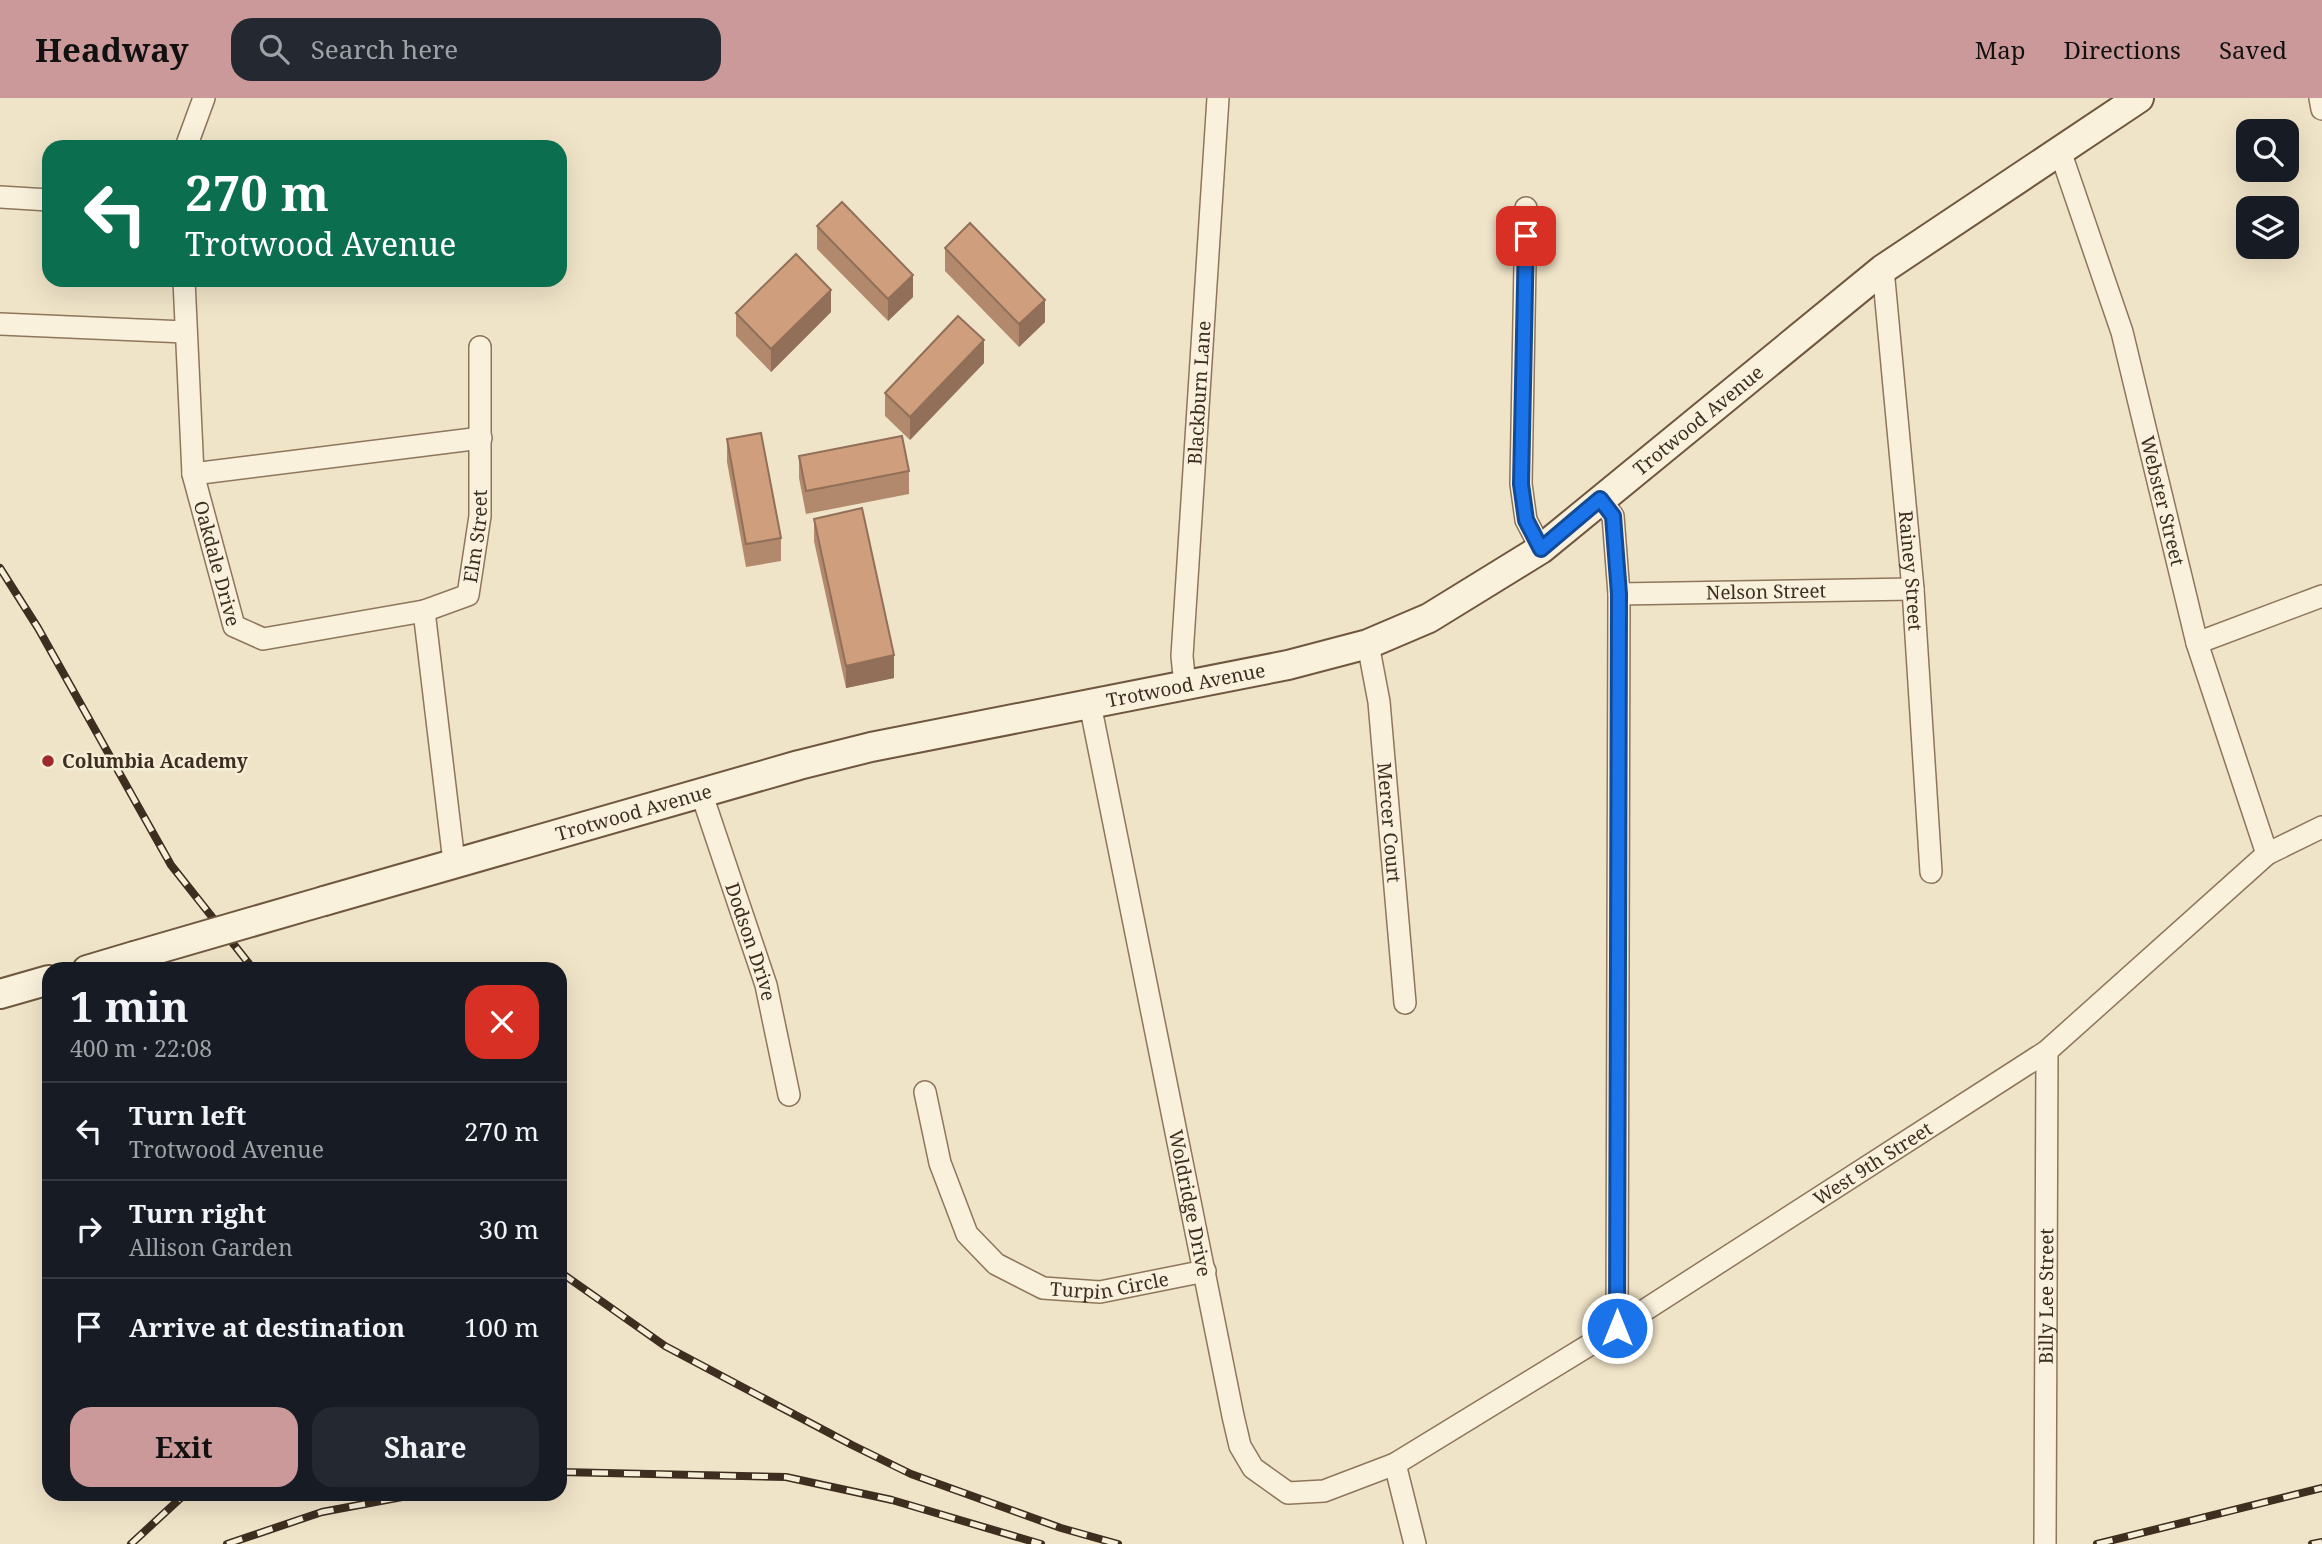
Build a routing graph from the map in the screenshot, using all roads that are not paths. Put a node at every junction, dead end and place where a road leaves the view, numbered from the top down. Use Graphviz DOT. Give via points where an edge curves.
graph roads {
  1 [pos="204,98"];
  2 [pos="1218,98"];
  3 [pos="2138,98"];
  4 [pos="2319,98"];
  5 [pos="2322,109"];
  6 [pos="189,140"];
  7 [pos="2059,148"];
  8 [pos="0,197"];
  9 [pos="42,200"];
  10 [pos="1526,208"];
  11 [pos="1883,269"];
  12 [pos="184,287"];
  13 [pos="0,324"];
  14 [pos="185,332"];
  15 [pos="480,347"];
  16 [pos="481,438"];
  17 [pos="193,474"];
  18 [pos="1600,499"];
  19 [pos="1541,549"];
  20 [pos="1913,589"];
  21 [pos="1619,594"];
  22 [pos="2322,596"];
  23 [pos="424,611"];
  24 [pos="2197,643"];
  25 [pos="1368,644"];
  26 [pos="1185,686"];
  27 [pos="1090,704"];
  28 [pos="701,792"];
  29 [pos="2322,828"];
  30 [pos="2267,854"];
  31 [pos="454,862"];
  32 [pos="1931,872"];
  33 [pos="114,962"];
  34 [pos="42,982"];
  35 [pos="0,994"];
  36 [pos="1405,1003"];
  37 [pos="2046,1051"];
  38 [pos="925,1093"];
  39 [pos="789,1096"];
  40 [pos="1205,1271"];
  41 [pos="1617,1328"];
  42 [pos="1395,1464"];
  43 [pos="1414,1541"];
  44 [pos="2045,1543"];
  1 -- 6 [label="street"];
  2 -- 26 [label="street, Blackburn Lane" via="1182,656"];
  3 -- 7 [label="main road, Trotwood Avenue"];
  4 -- 5 [label="street"];
  7 -- 11 [label="main road, Trotwood Avenue"];
  7 -- 24 [label="street, Webster Street" via="2122,332"];
  8 -- 9 [label="street"];
  10 -- 19 [label="street" via="1521,484 1526,520"];
  11 -- 18 [label="main road, Trotwood Avenue"];
  11 -- 20 [label="street, Rainey Street"];
  12 -- 14 [label="street, Oakdale Drive"];
  13 -- 14 [label="street"];
  14 -- 17 [label="street, Oakdale Drive"];
  15 -- 16 [label="street, Elm Street"];
  16 -- 17 [label="street, Oakdale Drive"];
  16 -- 23 [label="street, Elm Street" via="480,516 468,595"];
  17 -- 23 [label="street, Oakdale Drive" via="234,626 263,639"];
  18 -- 19 [label="main road, Trotwood Avenue"];
  18 -- 21 [label="street" via="1613,516"];
  19 -- 25 [label="main road, Trotwood Avenue" via="1439,612"];
  20 -- 21 [label="street, Nelson Street"];
  20 -- 32 [label="street, Rainey Street"];
  21 -- 41 [label="street"];
  22 -- 24 [label="street"];
  23 -- 31 [label="street"];
  24 -- 30 [label="street, Webster Street"];
  25 -- 26 [label="main road, Trotwood Avenue"];
  25 -- 36 [label="street, Mercer Court" via="1379,702"];
  26 -- 27 [label="main road, Trotwood Avenue"];
  27 -- 28 [label="main road, Trotwood Avenue" via="871,747"];
  27 -- 40 [label="street, Woldridge Drive"];
  28 -- 31 [label="main road, Trotwood Avenue"];
  28 -- 39 [label="street, Dodson Drive" via="766,985"];
  29 -- 30 [label="street, West 9th Street"];
  30 -- 37 [label="street, West 9th Street"];
  31 -- 33 [label="main road, Trotwood Avenue, bridge"];
  34 -- 35 [label="main road"];
  37 -- 41 [label="street, West 9th Street"];
  37 -- 44 [label="street, Billy Lee Street"];
  38 -- 40 [label="street, Turpin Circle" via="940,1163 967,1234 996,1264 1043,1288 1100,1292"];
  40 -- 42 [label="street, Woldridge Drive" via="1240,1446 1254,1468 1288,1493 1324,1491"];
  41 -- 42 [label="street, West 9th Street"];
  42 -- 43 [label="street"];
}
